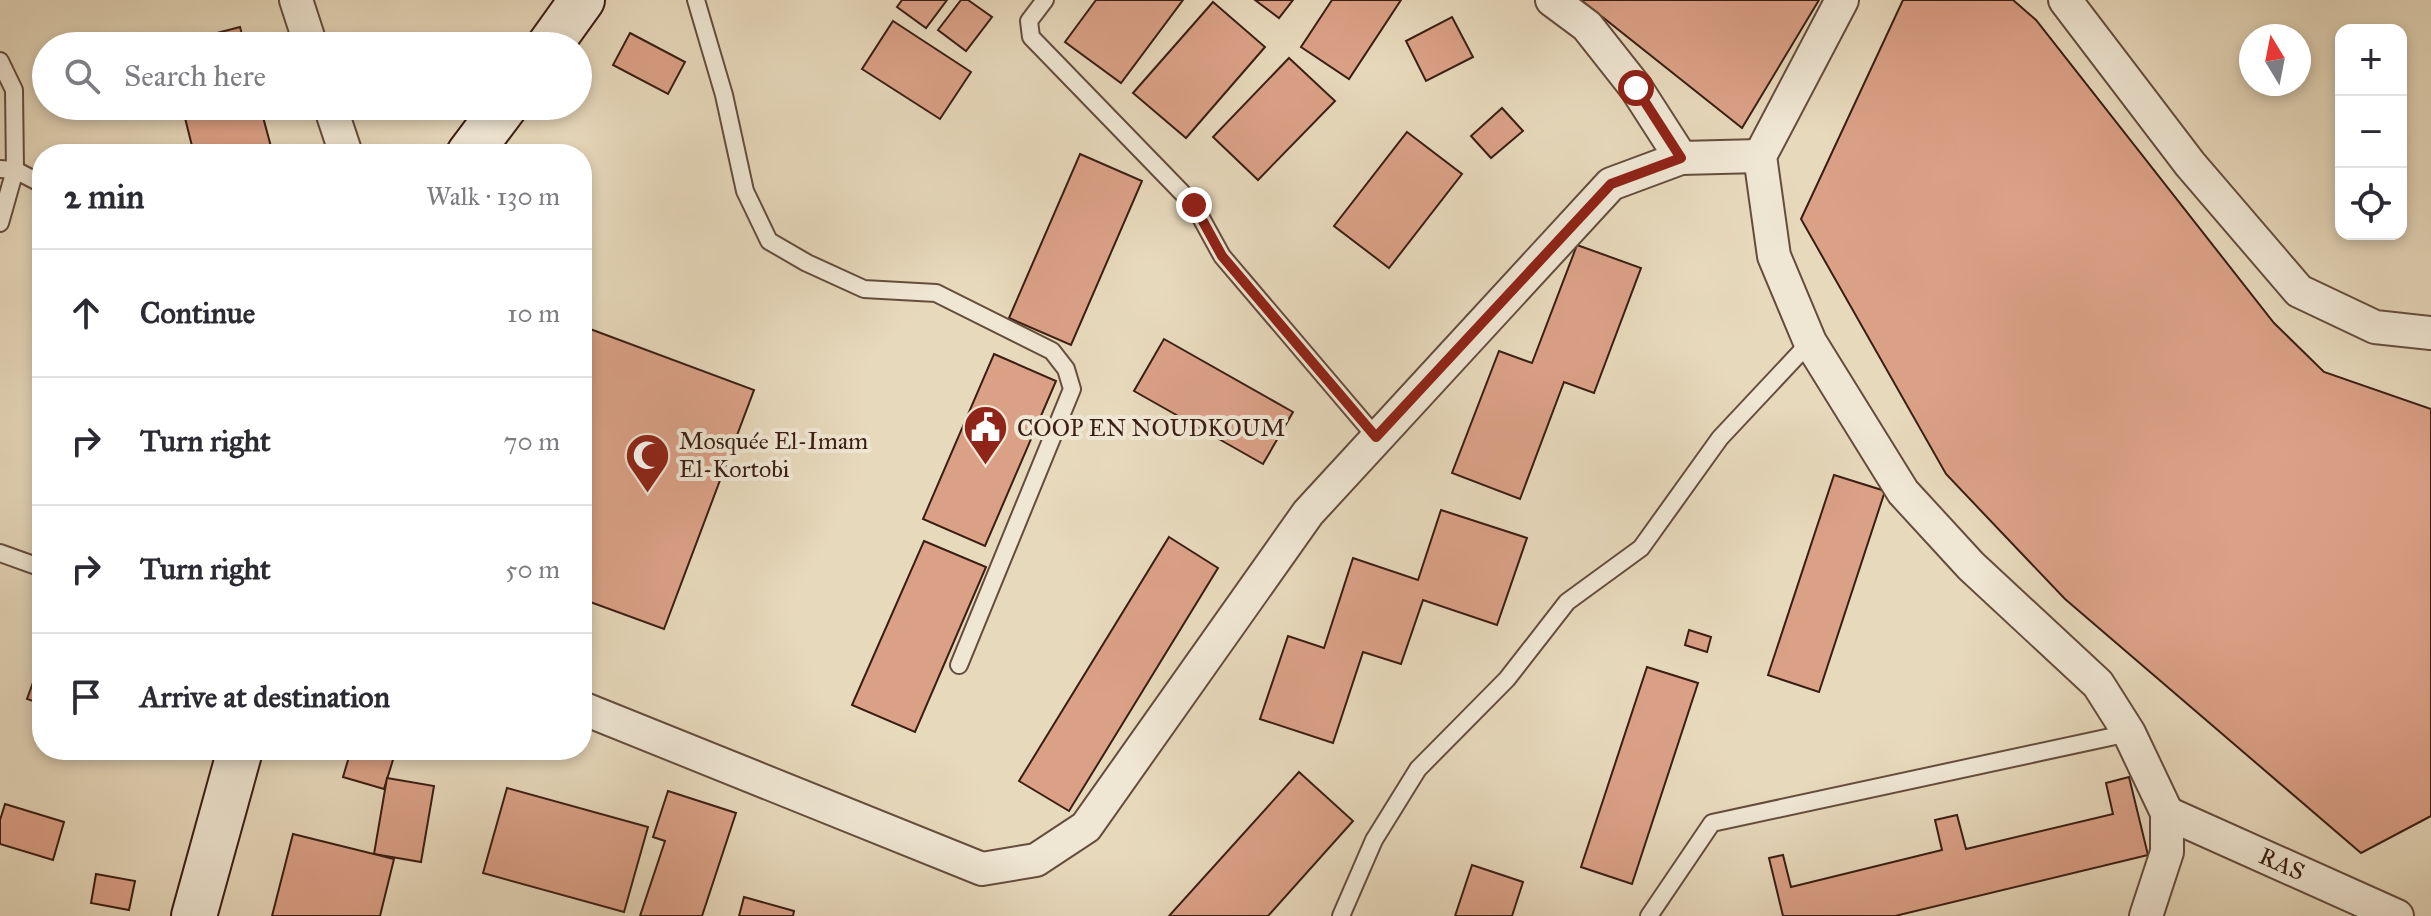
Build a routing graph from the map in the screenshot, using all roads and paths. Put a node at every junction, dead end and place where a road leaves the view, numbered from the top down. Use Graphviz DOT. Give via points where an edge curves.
graph roads {
  1 [pos="296,0"];
  2 [pos="582,0"];
  3 [pos="696,0"];
  4 [pos="1045,0"];
  5 [pos="1552,0"];
  6 [pos="1842,0"];
  7 [pos="2065,0"];
  8 [pos="306,32"];
  9 [pos="559,32"];
  10 [pos="0,61"];
  11 [pos="335,120"];
  12 [pos="494,120"];
  13 [pos="343,144"];
  14 [pos="476,144"];
  15 [pos="1760,156"];
  16 [pos="1681,158"];
  17 [pos="7,170"];
  18 [pos="32,180"];
  19 [pos="0,223"];
  20 [pos="2431,333"];
  21 [pos="1810,342"];
  22 [pos="1376,437"];
  23 [pos="0,553"];
  24 [pos="32,564"];
  25 [pos="959,665"];
  26 [pos="592,712"];
  27 [pos="2129,733"];
  28 [pos="237,760"];
  29 [pos="2167,813"];
  30 [pos="194,916"];
  31 [pos="1341,916"];
  32 [pos="1649,916"];
  33 [pos="2146,916"];
  34 [pos="2397,916"];
  1 -- 8 [label="street"];
  2 -- 9 [label="street"];
  3 -- 25 [label="lane" via="745,191 769,241 864,289 936,293 1052,351 1066,369 1072,389"];
  4 -- 22 [label="lane" via="1029,21 1031,37 1194,205 1222,256"];
  5 -- 16 [label="street" via="1587,26"];
  6 -- 15 [label="street"];
  7 -- 20 [label="street" via="2190,164 2299,291 2375,327"];
  10 -- 17 [label="lane" via="14,90"];
  11 -- 13 [label="street"];
  12 -- 14 [label="street"];
  15 -- 16 [label="street"];
  15 -- 21 [label="street" via="1774,256"];
  16 -- 22 [label="street" via="1611,184"];
  17 -- 18 [label="lane"];
  17 -- 19 [label="lane"];
  21 -- 27 [label="street" via="1903,492 1971,566 2098,684"];
  21 -- 31 [label="lane" via="1720,438 1641,548 1567,602 1507,679 1418,769 1374,840"];
  22 -- 26 [label="street" via="1308,513 1086,827 1036,860 982,869"];
  23 -- 24 [label="lane"];
  27 -- 29 [label="street"];
  27 -- 32 [label="lane" via="1712,823"];
  28 -- 30 [label="street"];
  29 -- 33 [label="street" via="2167,852"];
  29 -- 34 [label="street, RAS"];
}
